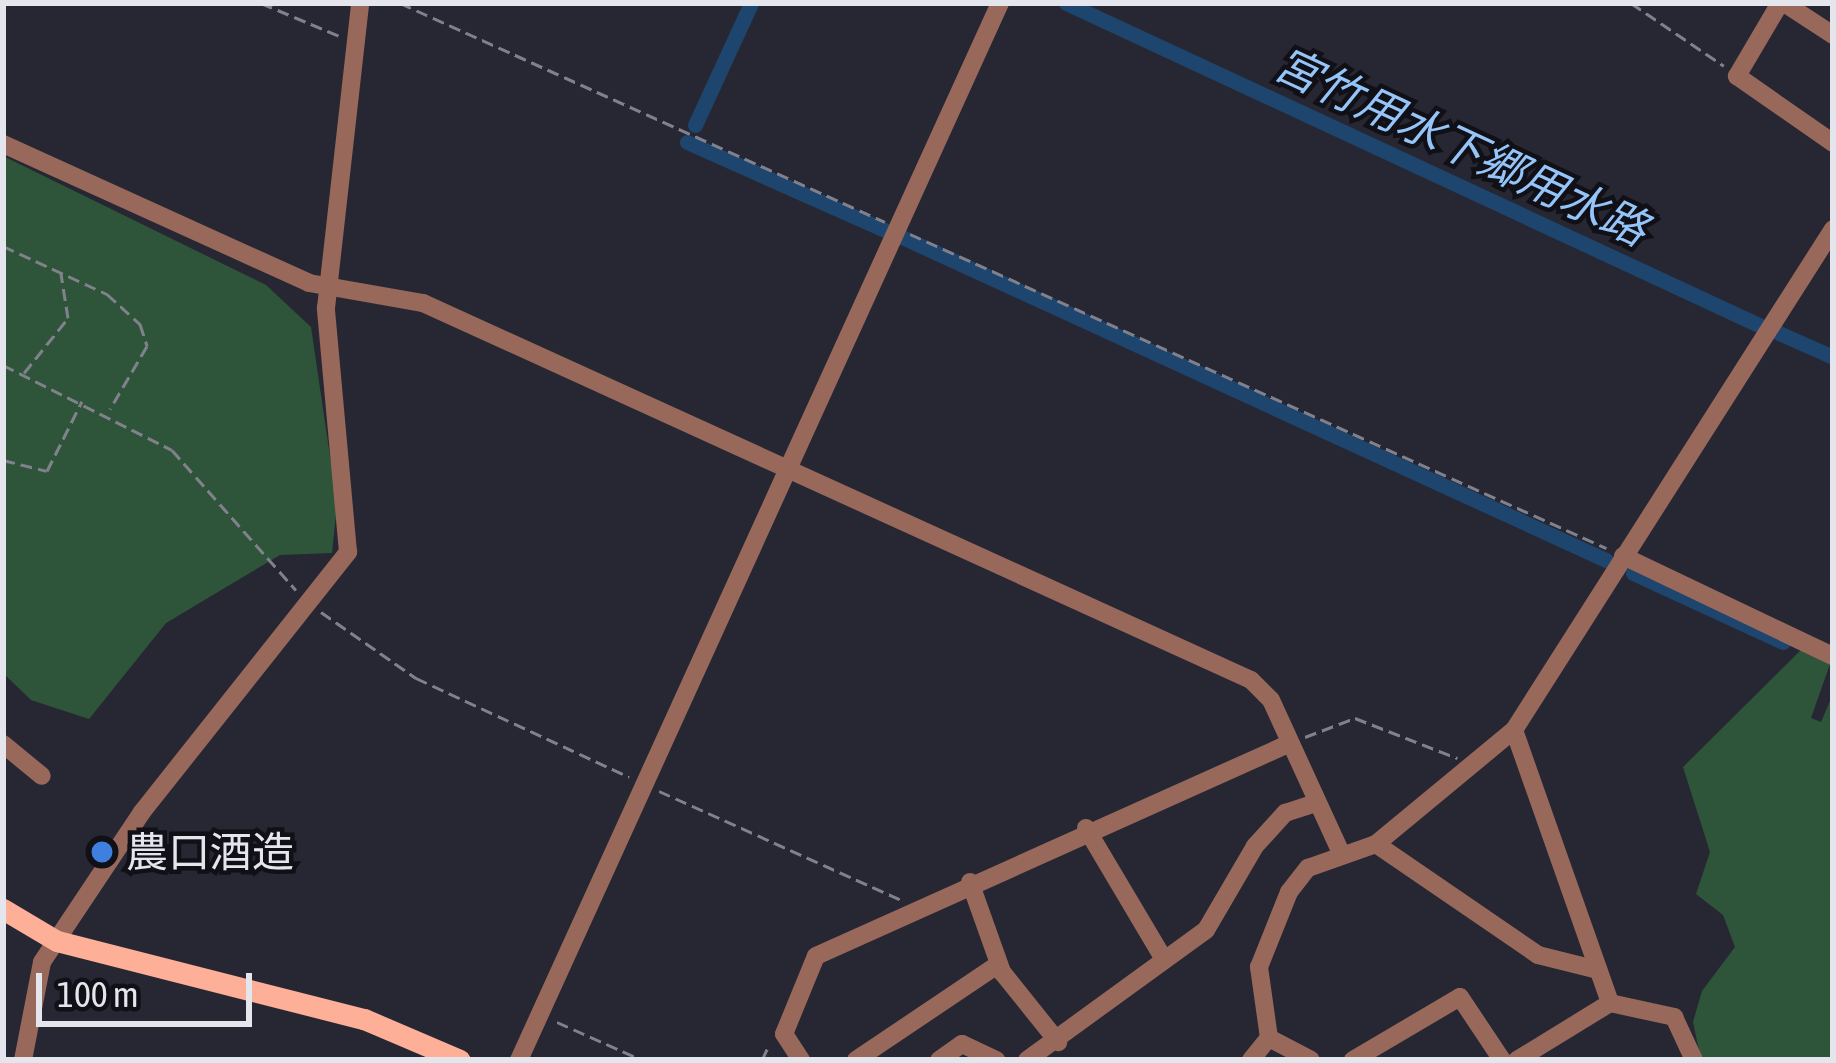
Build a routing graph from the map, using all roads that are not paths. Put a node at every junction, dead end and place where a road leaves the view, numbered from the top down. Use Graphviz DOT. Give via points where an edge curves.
graph roads {
  1 [pos="360,3"];
  2 [pos="1000,3"];
  3 [pos="1782,3"];
  4 [pos="1833,34"];
  5 [pos="1833,143"];
  6 [pos="3,144"];
  7 [pos="1833,229"];
  8 [pos="327,282"];
  9 [pos="784,473"];
  10 [pos="1622,556"];
  11 [pos="1833,656"];
  12 [pos="1514,730"];
  13 [pos="3,744"];
  14 [pos="1286,745"];
  15 [pos="42,776"];
  16 [pos="1316,802"];
  17 [pos="1086,828"];
  18 [pos="1376,844"];
  19 [pos="1342,854"];
  20 [pos="970,882"];
  21 [pos="3,908"];
  22 [pos="57,941"];
  23 [pos="1162,956"];
  24 [pos="999,964"];
  25 [pos="1598,970"];
  26 [pos="1610,1003"];
  27 [pos="1269,1039"];
  28 [pos="1058,1042"];
  29 [pos="990,1058"];
  30 [pos="22,1060"];
  31 [pos="460,1060"];
  32 [pos="519,1060"];
  33 [pos="801,1060"];
  34 [pos="856,1060"];
  35 [pos="939,1060"];
  36 [pos="1027,1060"];
  37 [pos="1251,1060"];
  38 [pos="1310,1060"];
  39 [pos="1353,1060"];
  40 [pos="1502,1060"];
  41 [pos="1517,1060"];
  42 [pos="1694,1060"];
  1 -- 8 [label="street"];
  2 -- 9 [label="street"];
  3 -- 4 [label="street"];
  3 -- 5 [label="street" via="1737,76"];
  6 -- 8 [label="street"];
  7 -- 10 [label="street"];
  8 -- 9 [label="street" via="423,303"];
  8 -- 22 [label="street" via="351,532 313,607 153,797"];
  9 -- 14 [label="street" via="1251,680"];
  9 -- 32 [label="street"];
  10 -- 11 [label="street"];
  10 -- 12 [label="street"];
  12 -- 18 [label="street" via="1479,769"];
  12 -- 25 [label="street"];
  13 -- 15 [label="street"];
  14 -- 16 [label="street"];
  14 -- 17 [label="street"];
  16 -- 19 [label="street"];
  16 -- 23 [label="street" via="1285,813 1255,846 1229,904"];
  17 -- 20 [label="street"];
  17 -- 23 [label="street"];
  18 -- 19 [label="street"];
  18 -- 25 [label="street" via="1538,955"];
  19 -- 27 [label="street" via="1308,868 1271,919 1259,967"];
  20 -- 24 [label="street"];
  20 -- 33 [label="street" via="815,956 784,1034"];
  21 -- 22 [label="main road"];
  22 -- 30 [label="street" via="35,978"];
  22 -- 31 [label="main road" via="364,1019"];
  23 -- 28 [label="street"];
  24 -- 28 [label="street"];
  24 -- 34 [label="street"];
  25 -- 26 [label="street"];
  26 -- 41 [label="street"];
  26 -- 42 [label="street" via="1674,1017"];
  27 -- 37 [label="street"];
  27 -- 38 [label="street"];
  28 -- 36 [label="street"];
  29 -- 35 [label="street" via="962,1044"];
  39 -- 40 [label="street" via="1460,997"];
}
